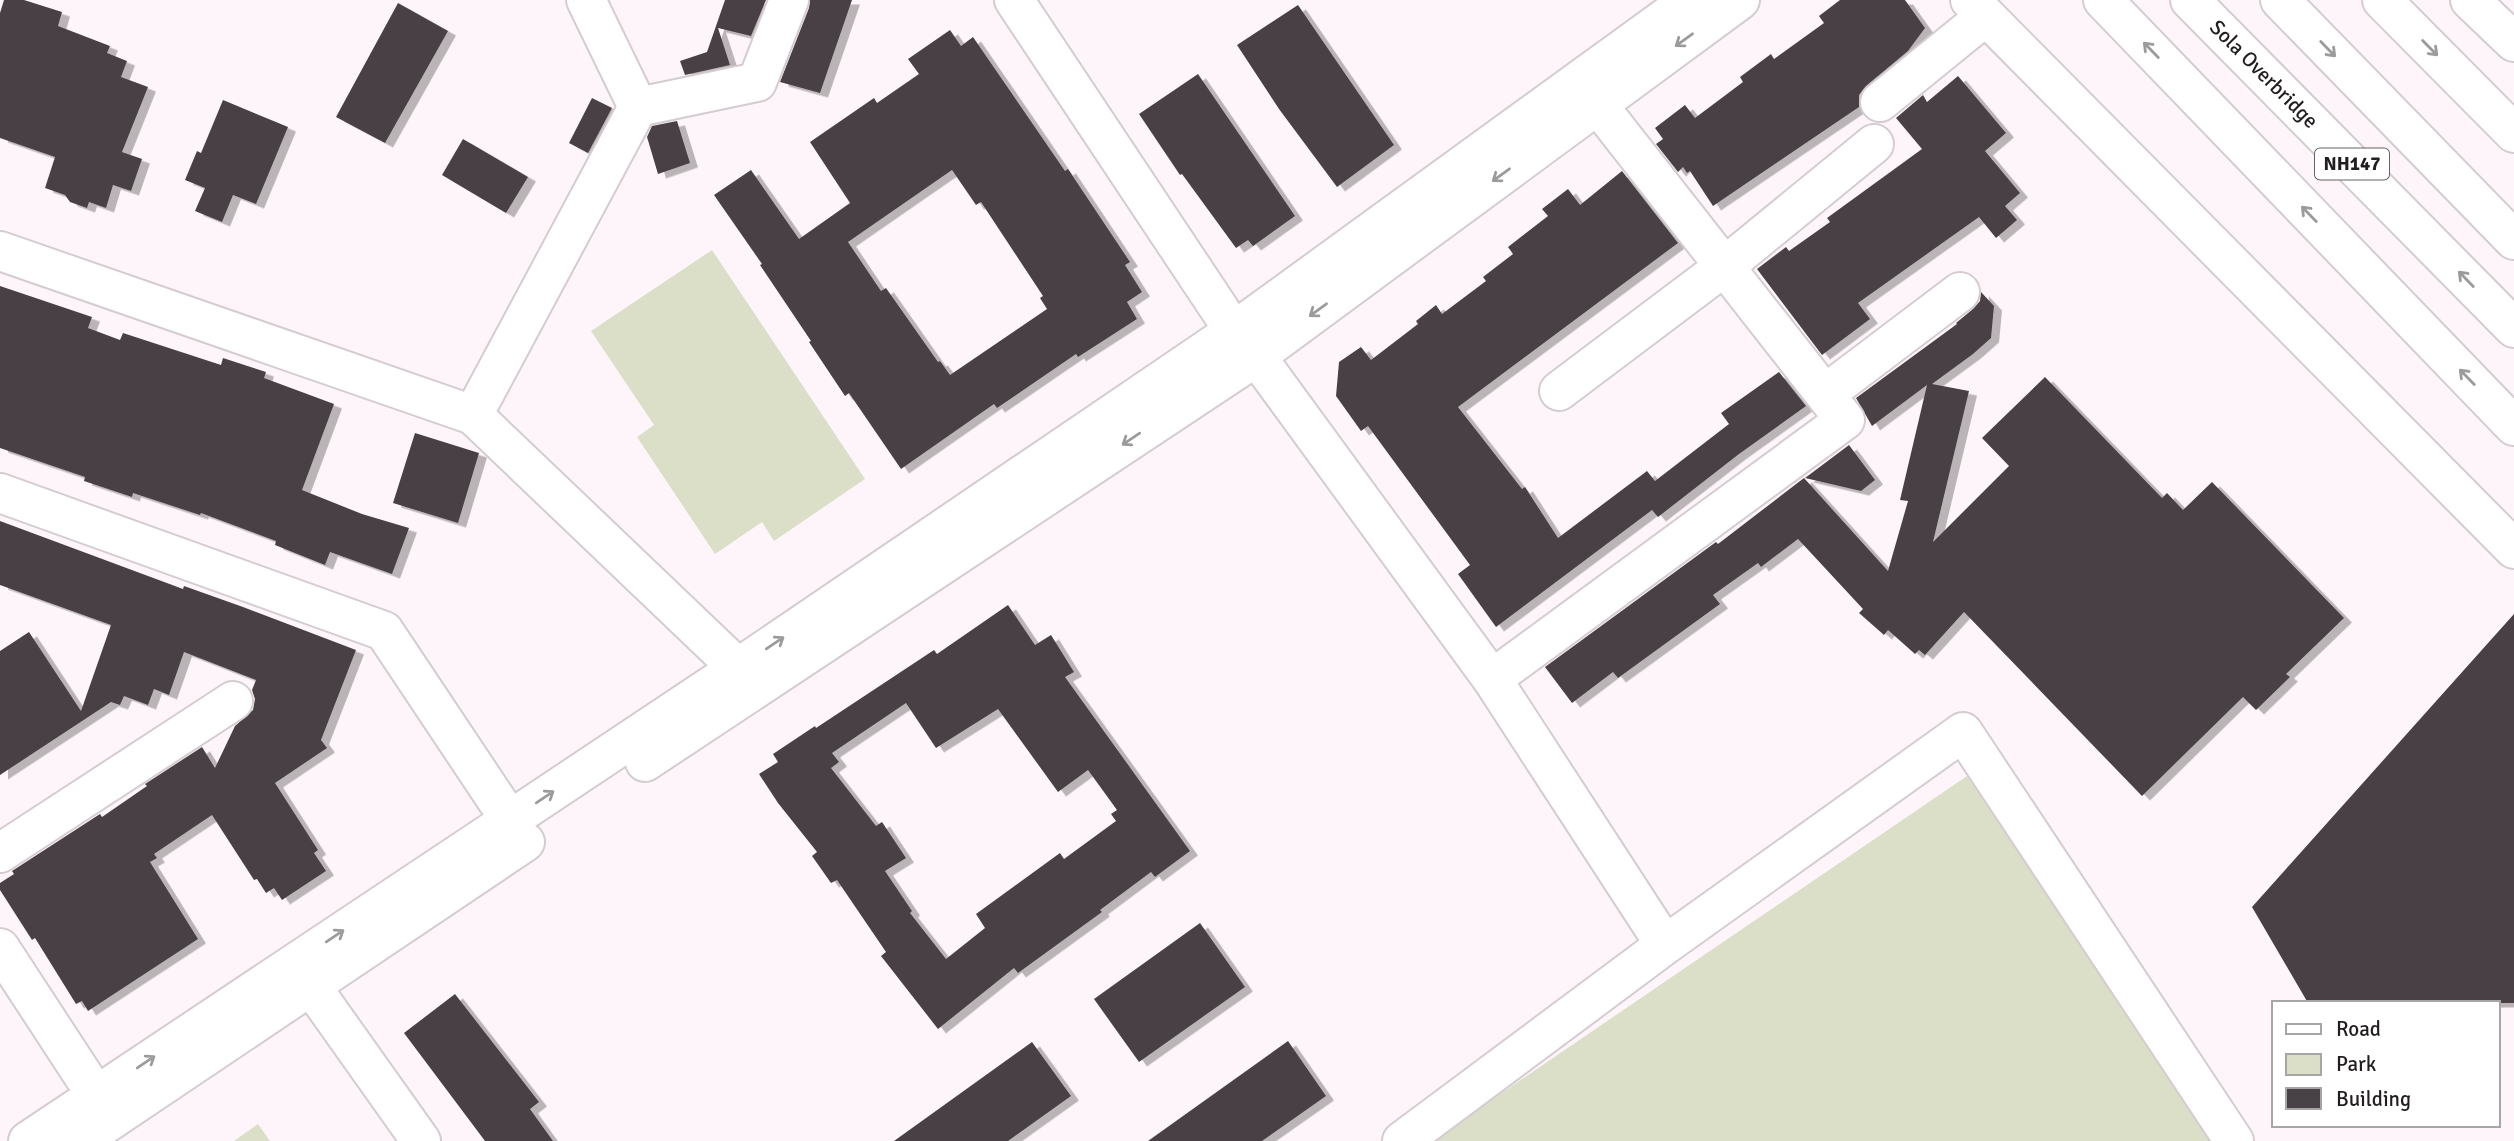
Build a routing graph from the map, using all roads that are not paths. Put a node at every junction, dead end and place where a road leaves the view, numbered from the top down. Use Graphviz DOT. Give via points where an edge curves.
graph roads {
  1 [pos="586,0"];
  2 [pos="789,0"];
  3 [pos="1014,0"];
  4 [pos="1690,0"];
  5 [pos="1740,0"];
  6 [pos="2103,0"];
  7 [pos="2190,0"];
  8 [pos="2280,0"];
  9 [pos="2382,0"];
  10 [pos="2470,0"];
  11 [pos="1978,8"];
  12 [pos="2514,42"];
  13 [pos="1880,102"];
  14 [pos="1597,104"];
  15 [pos="638,107"];
  16 [pos="2514,133"];
  17 [pos="1874,144"];
  18 [pos="2514,240"];
  19 [pos="0,251"];
  20 [pos="1725,266"];
  21 [pos="1960,292"];
  22 [pos="2514,328"];
  23 [pos="1245,343"];
  24 [pos="1559,391"];
  25 [pos="1825,394"];
  26 [pos="473,415"];
  27 [pos="2514,426"];
  28 [pos="0,494"];
  29 [pos="2514,550"];
  30 [pos="738,668"];
  31 [pos="1492,679"];
  32 [pos="233,701"];
  33 [pos="510,820"];
  34 [pos="0,853"];
  35 [pos="1665,945"];
  36 [pos="0,948"];
  37 [pos="311,986"];
  38 [pos="96,1095"];
  39 [pos="28,1141"];
  40 [pos="80,1141"];
  41 [pos="421,1141"];
  42 [pos="1402,1141"];
  43 [pos="2234,1141"];
  1 -- 15 [label="main road"];
  2 -- 15 [label="main road" via="757,82"];
  3 -- 23 [label="main road"];
  4 -- 23 [label="main road"];
  5 -- 14 [label="main road, one-way"];
  27 -- 6 [label="main road, one-way"];
  22 -- 7 [label="main road, Sola Overbridge / NH147, one-way"];
  8 -- 18 [label="main road, NH147, one-way"];
  9 -- 16 [label="main road, one-way"];
  10 -- 12 [label="main road"];
  11 -- 13 [label="main road"];
  11 -- 29 [label="main road"];
  14 -- 20 [label="main road"];
  14 -- 23 [label="main road, one-way"];
  15 -- 26 [label="main road"];
  17 -- 20 [label="main road"];
  19 -- 26 [label="main road"];
  20 -- 24 [label="main road"];
  20 -- 25 [label="main road"];
  21 -- 25 [label="main road"];
  30 -- 23 [label="main road, one-way"];
  23 -- 31 [label="main road"];
  23 -- 37 [label="main road, one-way"];
  25 -- 31 [label="main road" via="1845,420 1838,426"];
  26 -- 30 [label="main road"];
  28 -- 33 [label="main road" via="384,631"];
  33 -- 30 [label="main road, one-way"];
  31 -- 35 [label="main road"];
  32 -- 34 [label="main road"];
  38 -- 33 [label="main road, one-way"];
  35 -- 42 [label="main road"];
  35 -- 43 [label="main road" via="1964,732"];
  36 -- 38 [label="main road"];
  37 -- 40 [label="main road"];
  37 -- 41 [label="main road"];
  38 -- 39 [label="main road"];
}
